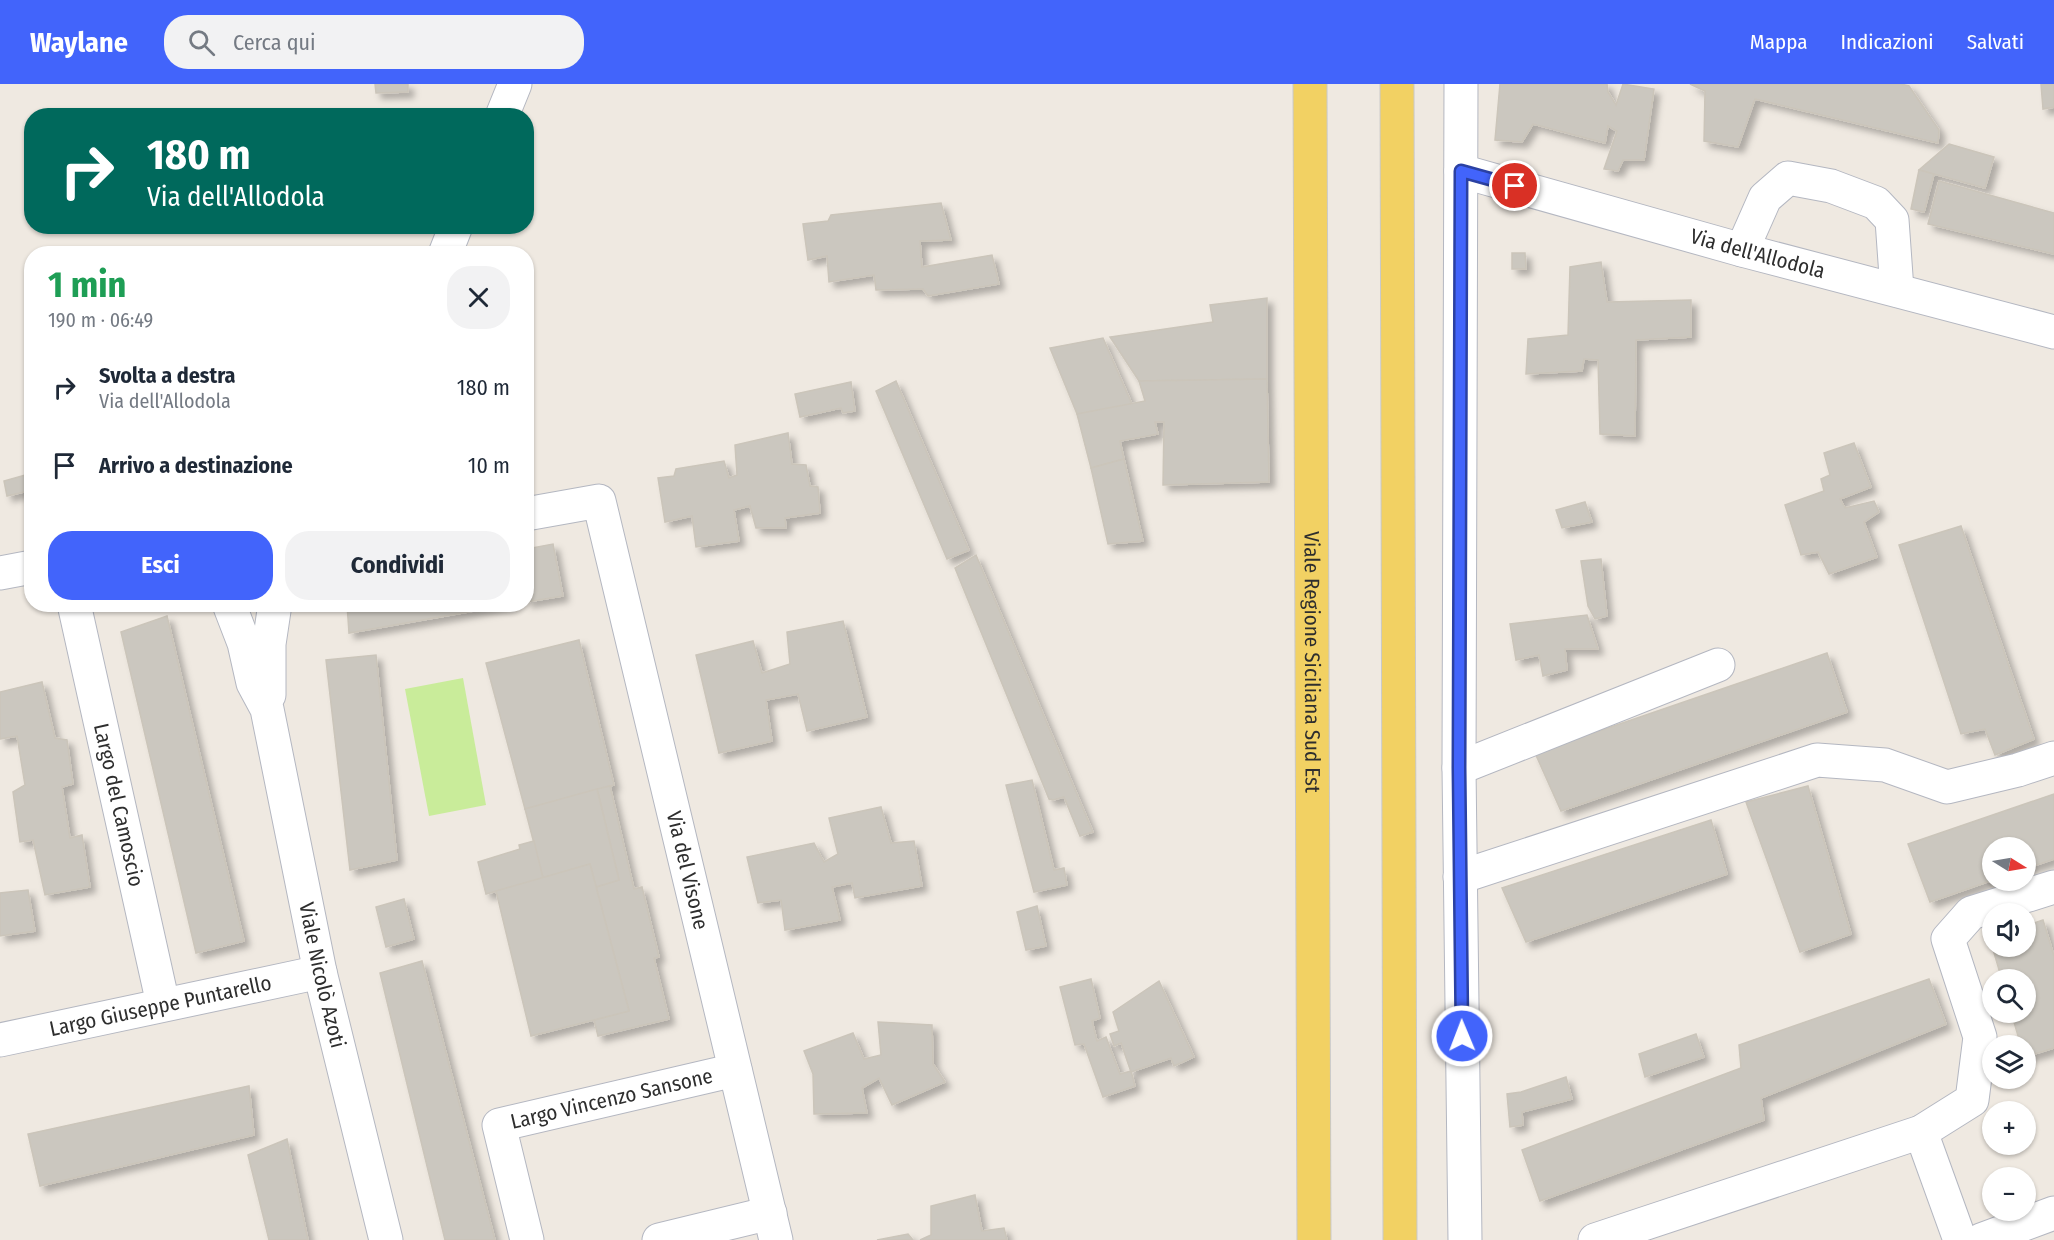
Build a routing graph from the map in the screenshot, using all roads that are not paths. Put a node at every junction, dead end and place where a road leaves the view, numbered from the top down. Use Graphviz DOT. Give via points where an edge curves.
graph roads {
  1 [pos="515,84"];
  2 [pos="1310,84"];
  3 [pos="1397,84"];
  4 [pos="1461,84"];
  5 [pos="505,108"];
  6 [pos="1461,171"];
  7 [pos="1742,250"];
  8 [pos="1897,290"];
  9 [pos="2054,332"];
  10 [pos="534,512"];
  11 [pos="24,568"];
  12 [pos="0,573"];
  13 [pos="76,612"];
  14 [pos="232,612"];
  15 [pos="274,612"];
  16 [pos="1718,665"];
  17 [pos="267,709"];
  18 [pos="2054,758"];
  19 [pos="1459,768"];
  20 [pos="1460,877"];
  21 [pos="2054,886"];
  22 [pos="320,972"];
  23 [pos="163,1004"];
  24 [pos="0,1040"];
  25 [pos="735,1070"];
  26 [pos="1921,1132"];
  27 [pos="2054,1213"];
  28 [pos="773,1227"];
  29 [pos="387,1240"];
  30 [pos="527,1240"];
  31 [pos="659,1240"];
  32 [pos="1314,1240"];
  33 [pos="1400,1240"];
  34 [pos="1465,1240"];
  35 [pos="1595,1240"];
  36 [pos="1960,1240"];
  37 [pos="1981,1240"];
  1 -- 5 [label="street"];
  2 -- 32 [label="main road, Viale Regione Siciliana Sud Est"];
  3 -- 33 [label="main road"];
  4 -- 6 [label="street"];
  6 -- 7 [label="street, Via dell'Allodola"];
  6 -- 19 [label="street"];
  7 -- 8 [label="street, Via dell'Allodola"];
  7 -- 8 [label="street" via="1765,198 1788,178 1831,186 1876,202 1892,220"];
  8 -- 9 [label="street, Via dell'Allodola"];
  10 -- 25 [label="street, Via del Visone" via="598,501"];
  11 -- 12 [label="street"];
  13 -- 23 [label="street, Largo del Camoscio"];
  14 -- 17 [label="street" via="254,683"];
  15 -- 17 [label="street"];
  16 -- 19 [label="street"];
  17 -- 22 [label="street, Viale Nicolò Azoti"];
  18 -- 20 [label="street" via="1947,787 1885,765 1817,760"];
  19 -- 20 [label="street"];
  20 -- 34 [label="street"];
  21 -- 26 [label="street" via="1971,913 1948,939 1980,1037 1972,1100"];
  22 -- 23 [label="street, Largo Giuseppe Puntarello"];
  22 -- 29 [label="street, Viale Nicolò Azoti"];
  23 -- 24 [label="street, Largo Giuseppe Puntarello"];
  25 -- 28 [label="street, Via del Visone"];
  25 -- 30 [label="street, Largo Vincenzo Sansone" via="499,1125"];
  26 -- 35 [label="street"];
  26 -- 36 [label="street"];
  27 -- 37 [label="street"];
  28 -- 31 [label="street"];
}
